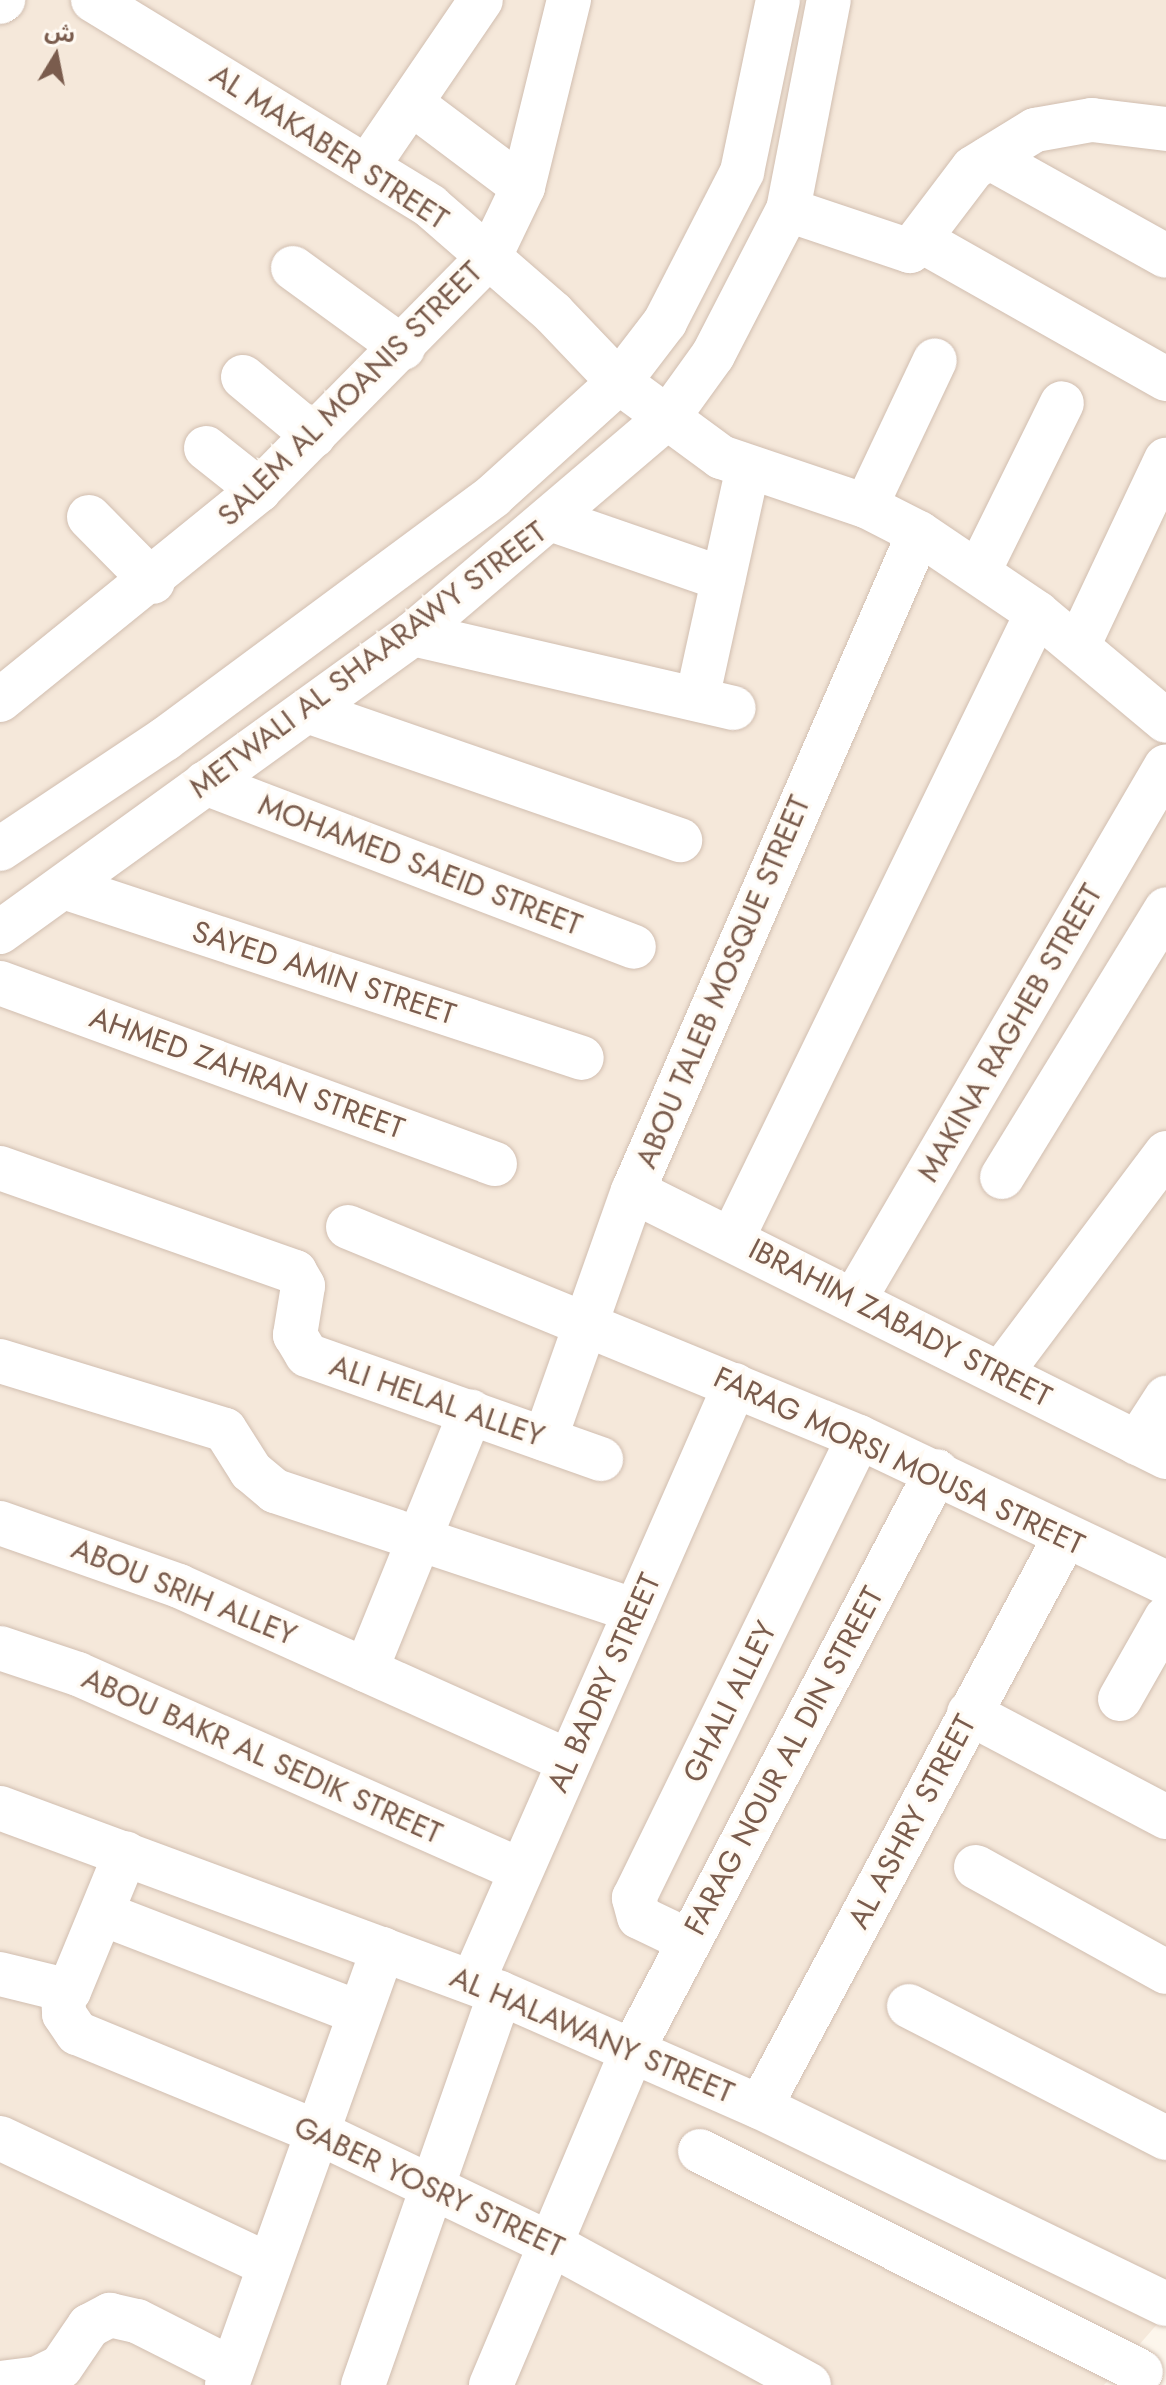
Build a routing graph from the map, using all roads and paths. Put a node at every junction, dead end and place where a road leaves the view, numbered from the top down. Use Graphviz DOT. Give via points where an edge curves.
graph roads {
  1 [pos="93,0"];
  2 [pos="481,0"];
  3 [pos="778,0"];
  4 [pos="829,0"];
  5 [pos="561,8"];
  6 [pos="411,103"];
  7 [pos="1166,129"];
  8 [pos="990,158"];
  9 [pos="367,167"];
  10 [pos="523,187"];
  11 [pos="788,210"];
  12 [pos="922,241"];
  13 [pos="490,256"];
  14 [pos="1166,256"];
  15 [pos="293,268"];
  16 [pos="403,348"];
  17 [pos="935,360"];
  18 [pos="243,377"];
  19 [pos="1166,379"];
  20 [pos="619,382"];
  21 [pos="1062,403"];
  22 [pos="669,416"];
  23 [pos="314,436"];
  24 [pos="206,448"];
  25 [pos="1166,460"];
  26 [pos="747,471"];
  27 [pos="259,490"];
  28 [pos="866,506"];
  29 [pos="89,517"];
  30 [pos="553,520"];
  31 [pos="919,533"];
  32 [pos="979,571"];
  33 [pos="723,579"];
  34 [pos="153,582"];
  35 [pos="1037,613"];
  36 [pos="413,634"];
  37 [pos="1078,646"];
  38 [pos="0,700"];
  39 [pos="307,711"];
  40 [pos="1166,721"];
  41 [pos="1166,766"];
  42 [pos="205,783"];
  43 [pos="680,840"];
  44 [pos="0,849"];
  45 [pos="67,888"];
  46 [pos="1166,909"];
  47 [pos="0,932"];
  48 [pos="634,947"];
  49 [pos="0,983"];
  50 [pos="582,1058"];
  51 [pos="1166,1153"];
  52 [pos="495,1164"];
  53 [pos="0,1168"];
  54 [pos="1002,1177"];
  55 [pos="633,1191"];
  56 [pos="348,1227"];
  57 [pos="732,1239"];
  58 [pos="854,1300"];
  59 [pos="586,1322"];
  60 [pos="0,1361"];
  61 [pos="1001,1373"];
  62 [pos="735,1385"];
  63 [pos="1166,1398"];
  64 [pos="471,1412"];
  65 [pos="859,1437"];
  66 [pos="545,1439"];
  67 [pos="1152,1450"];
  68 [pos="601,1459"];
  69 [pos="937,1471"];
  70 [pos="0,1523"];
  71 [pos="1065,1537"];
  72 [pos="418,1539"];
  73 [pos="1166,1583"];
  74 [pos="636,1611"];
  75 [pos="1166,1618"];
  76 [pos="0,1648"];
  77 [pos="366,1670"];
  78 [pos="1120,1699"];
  79 [pos="969,1713"];
  80 [pos="569,1761"];
  81 [pos="0,1808"];
  82 [pos="1166,1817"];
  83 [pos="126,1853"];
  84 [pos="976,1867"];
  85 [pos="521,1870"];
  86 [pos="103,1914"];
  87 [pos="689,1941"];
  88 [pos="383,1949"];
  89 [pos="1166,1972"];
  90 [pos="0,1974"];
  91 [pos="486,1987"];
  92 [pos="63,1993"];
  93 [pos="909,2006"];
  94 [pos="360,2013"];
  95 [pos="632,2051"];
  96 [pos="760,2107"];
  97 [pos="317,2132"];
  98 [pos="0,2138"];
  99 [pos="1166,2138"];
  100 [pos="700,2151"];
  101 [pos="431,2187"];
  102 [pos="549,2243"];
  103 [pos="269,2265"];
  104 [pos="1166,2304"];
  105 [pos="1146,2367"];
  106 [pos="230,2377"];
  107 [pos="0,2383"];
  108 [pos="363,2385"];
  109 [pos="491,2385"];
  110 [pos="809,2385"];
  1 -- 9 [label="street, AL MAKABER STREET"];
  2 -- 6 [label="street"];
  3 -- 20 [label="street, METWALI AL SHAARAWY STREET" via="742,172 665,322"];
  4 -- 11 [label="street, METWALI AL SHAARAWY STREET"];
  5 -- 10 [label="street, SALEM AL MOANIS STREET"];
  6 -- 9 [label="street"];
  6 -- 10 [label="street"];
  7 -- 8 [label="street" via="1092,120 1056,123"];
  8 -- 12 [label="street" via="959,184"];
  8 -- 14 [label="street"];
  9 -- 13 [label="street, AL MAKABER STREET" via="430,206"];
  10 -- 13 [label="street, SALEM AL MOANIS STREET"];
  11 -- 12 [label="street" via="897,248 910,251"];
  11 -- 22 [label="street, METWALI AL SHAARAWY STREET" via="713,355"];
  12 -- 19 [label="street"];
  13 -- 16 [label="street, SALEM AL MOANIS STREET"];
  13 -- 20 [label="street, AL MAKABER STREET"];
  15 -- 16 [label="street"];
  16 -- 23 [label="street, SALEM AL MOANIS STREET"];
  17 -- 28 [label="street"];
  18 -- 23 [label="street"];
  20 -- 22 [label="street, AL MAKABER STREET"];
  20 -- 44 [label="street, METWALI AL SHAARAWY STREET" via="493,496 165,739"];
  21 -- 32 [label="street"];
  22 -- 26 [label="street, AL MAKABER STREET"];
  22 -- 30 [label="street, METWALI AL SHAARAWY STREET"];
  23 -- 27 [label="street, SALEM AL MOANIS STREET"];
  24 -- 27 [label="street"];
  25 -- 37 [label="street"];
  26 -- 28 [label="street, AL MAKABER STREET"];
  26 -- 33 [label="street"];
  27 -- 34 [label="street, SALEM AL MOANIS STREET"];
  28 -- 31 [label="street, AL MAKABER STREET"];
  29 -- 34 [label="street"];
  30 -- 33 [label="street"];
  30 -- 36 [label="street, METWALI AL SHAARAWY STREET"];
  31 -- 32 [label="street, AL MAKABER STREET"];
  31 -- 55 [label="street, ABOU TALEB MOSQUE STREET"];
  32 -- 35 [label="street, AL MAKABER STREET"];
  33 -- 36 [label="street" via="716,704"];
  34 -- 38 [label="street, SALEM AL MOANIS STREET"];
  35 -- 37 [label="street, AL MAKABER STREET"];
  35 -- 57 [label="street"];
  36 -- 39 [label="street, METWALI AL SHAARAWY STREET"];
  37 -- 40 [label="street, AL MAKABER STREET"];
  39 -- 42 [label="street, METWALI AL SHAARAWY STREET"];
  39 -- 43 [label="street"];
  41 -- 58 [label="street, MAKINA RAGHEB STREET"];
  42 -- 45 [label="street, METWALI AL SHAARAWY STREET"];
  42 -- 48 [label="street, MOHAMED SAEID STREET"];
  45 -- 47 [label="street, METWALI AL SHAARAWY STREET"];
  45 -- 50 [label="street, SAYED AMIN STREET"];
  46 -- 54 [label="street"];
  49 -- 52 [label="street, AHMED ZAHRAN STREET"];
  51 -- 61 [label="street"];
  53 -- 64 [label="street, ALI HELAL ALLEY" via="299,1276 295,1335 307,1355"];
  55 -- 57 [label="street, IBRAHIM ZABADY STREET"];
  55 -- 59 [label="street, ABOU TALEB MOSQUE STREET"];
  56 -- 59 [label="street, FARAG MORSI MOUSA STREET"];
  57 -- 58 [label="street, IBRAHIM ZABADY STREET"];
  58 -- 61 [label="street, IBRAHIM ZABADY STREET"];
  59 -- 62 [label="street, FARAG MORSI MOUSA STREET"];
  59 -- 66 [label="street, ABOU TALEB MOSQUE STREET"];
  60 -- 72 [label="street" via="225,1430 251,1471 275,1491"];
  61 -- 67 [label="street, IBRAHIM ZABADY STREET"];
  62 -- 65 [label="street, FARAG MORSI MOUSA STREET"];
  62 -- 74 [label="street, AL BADRY STREET"];
  63 -- 67 [label="street"];
  64 -- 66 [label="street, ALI HELAL ALLEY"];
  64 -- 72 [label="street"];
  65 -- 69 [label="street, FARAG MORSI MOUSA STREET"];
  65 -- 87 [label="street, GHALI ALLEY" via="634,1898 639,1917"];
  66 -- 68 [label="street, ALI HELAL ALLEY"];
  69 -- 71 [label="street, FARAG MORSI MOUSA STREET"];
  69 -- 87 [label="street, FARAG NOUR AL DIN STREET"];
  70 -- 77 [label="street, ABOU SRIH ALLEY" via="179,1586"];
  71 -- 73 [label="street, FARAG MORSI MOUSA STREET"];
  71 -- 79 [label="street, AL ASHRY STREET"];
  72 -- 74 [label="street"];
  72 -- 77 [label="street"];
  74 -- 80 [label="street, AL BADRY STREET"];
  75 -- 78 [label="street"];
  76 -- 85 [label="street, ABOU BAKR AL SEDIK STREET" via="78,1674"];
  77 -- 80 [label="street, ABOU SRIH ALLEY"];
  79 -- 82 [label="street"];
  79 -- 96 [label="street, AL ASHRY STREET"];
  80 -- 85 [label="street, AL BADRY STREET"];
  81 -- 83 [label="street, AL HALAWANY STREET"];
  83 -- 86 [label="street"];
  83 -- 88 [label="street, AL HALAWANY STREET"];
  84 -- 89 [label="street"];
  85 -- 91 [label="street, AL BADRY STREET"];
  86 -- 92 [label="street" via="78,1978"];
  86 -- 94 [label="street"];
  87 -- 95 [label="street, FARAG NOUR AL DIN STREET"];
  88 -- 91 [label="street, AL HALAWANY STREET"];
  88 -- 94 [label="street"];
  90 -- 92 [label="street"];
  91 -- 95 [label="street, AL HALAWANY STREET"];
  91 -- 101 [label="street, AL BADRY STREET"];
  92 -- 97 [label="street, GABER YOSRY STREET" via="64,2014 77,2033"];
  93 -- 99 [label="street"];
  94 -- 97 [label="street"];
  95 -- 96 [label="street, AL HALAWANY STREET"];
  95 -- 102 [label="street, FARAG NOUR AL DIN STREET"];
  96 -- 104 [label="street, AL HALAWANY STREET"];
  97 -- 101 [label="street, GABER YOSRY STREET"];
  97 -- 103 [label="street"];
  98 -- 103 [label="street"];
  100 -- 105 [label="street"];
  101 -- 102 [label="street, GABER YOSRY STREET"];
  101 -- 108 [label="street, AL BADRY STREET"];
  102 -- 109 [label="street, FARAG NOUR AL DIN STREET"];
  102 -- 110 [label="street, GABER YOSRY STREET"];
  103 -- 106 [label="street"];
  106 -- 107 [label="street" via="137,2321 110,2315 89,2326 61,2367 38,2378"];
}
